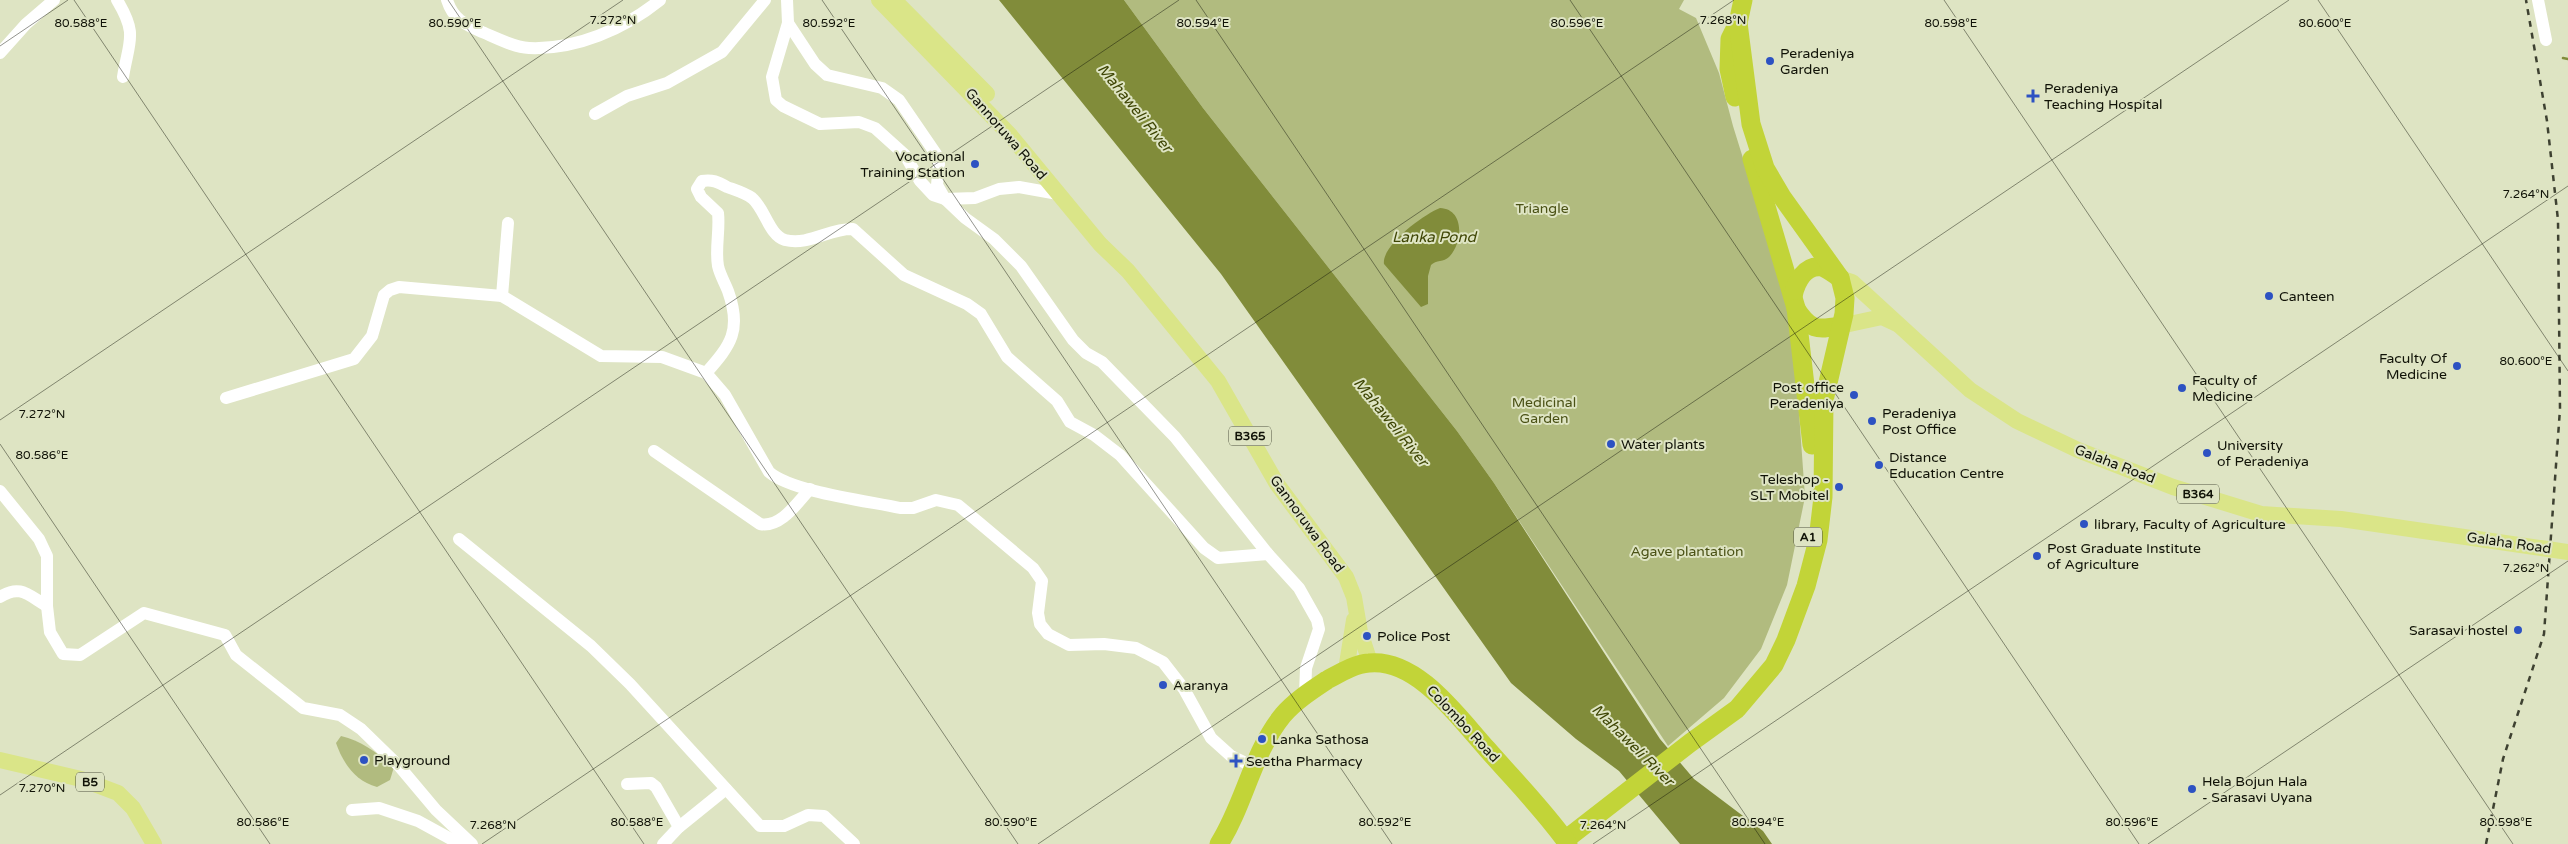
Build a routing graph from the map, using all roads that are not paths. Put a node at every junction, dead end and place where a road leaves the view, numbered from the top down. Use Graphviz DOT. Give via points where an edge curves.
graph roads {
  1 [pos="54,0"];
  2 [pos="117,0"];
  3 [pos="447,0"];
  4 [pos="660,0"];
  5 [pos="765,0"];
  6 [pos="787,0"];
  7 [pos="878,0"];
  8 [pos="1743,0"];
  9 [pos="2538,0"];
  10 [pos="895,6"];
  11 [pos="788,23"];
  12 [pos="1738,23"];
  13 [pos="2546,40"];
  14 [pos="0,53"];
  15 [pos="123,77"];
  16 [pos="595,114"];
  17 [pos="1058,194"];
  18 [pos="945,199"];
  19 [pos="508,223"];
  20 [pos="1128,271"];
  21 [pos="1840,278"];
  22 [pos="502,296"];
  23 [pos="1794,302"];
  24 [pos="1840,326"];
  25 [pos="1904,327"];
  26 [pos="706,373"];
  27 [pos="226,398"];
  28 [pos="654,451"];
  29 [pos="810,489"];
  30 [pos="0,491"];
  31 [pos="459,539"];
  32 [pos="2566,551"];
  33 [pos="1268,554"];
  34 [pos="0,597"];
  35 [pos="47,606"];
  36 [pos="1356,610"];
  37 [pos="1370,662"];
  38 [pos="1346,670"];
  39 [pos="1305,695"];
  40 [pos="1690,743"];
  41 [pos="0,760"];
  42 [pos="1254,767"];
  43 [pos="627,784"];
  44 [pos="726,789"];
  45 [pos="352,810"];
  46 [pos="679,827"];
  47 [pos="1566,842"];
  48 [pos="1221,843"];
  49 [pos="154,844"];
  50 [pos="460,844"];
  51 [pos="472,844"];
  52 [pos="662,844"];
  53 [pos="854,844"];
  1 -- 14 [label="street"];
  2 -- 15 [label="street" via="129,19 132,36"];
  3 -- 4 [label="street" via="451,13 461,22 508,43 528,48 590,40 644,13"];
  5 -- 16 [label="street" via="722,52 667,83 627,96"];
  6 -- 11 [label="street"];
  7 -- 10 [label="main road, Gannoruwa Road / B365"];
  8 -- 12 [label="highway, A1"];
  9 -- 13 [label="street"];
  10 -- 17 [label="main road, Gannoruwa Road / B365"];
  10 -- 20 [label="main road, Gannoruwa Road / B365" via="960,65 1008,118 1114,247"];
  11 -- 18 [label="street" via="815,64 827,75 882,88 899,100 936,154 939,164 937,185"];
  11 -- 18 [label="street" via="772,78 776,100 820,124 859,122 875,128 905,155 920,181 933,195"];
  12 -- 21 [label="highway, A1" via="1751,124 1765,168"];
  12 -- 23 [label="highway, A1" via="1730,39 1729,69"];
  17 -- 18 [label="street" via="1019,187 999,189 975,198"];
  17 -- 20 [label="main road, Gannoruwa Road / B365" via="1100,244"];
  18 -- 33 [label="street" via="1021,266 1073,340 1102,362 1175,437"];
  19 -- 22 [label="street"];
  20 -- 36 [label="main road, Gannoruwa Road / B365" via="1218,380 1277,484 1346,577"];
  21 -- 23 [label="highway" via="1823,267 1813,268 1802,274"];
  21 -- 24 [label="highway, A1" via="1845,298"];
  21 -- 25 [label="main road, Galaha Road / B364" via="1852,282"];
  22 -- 26 [label="street" via="601,356 662,357"];
  22 -- 27 [label="street" via="399,287 390,290 384,295 372,336 354,359"];
  23 -- 24 [label="highway" via="1806,324 1816,329"];
  23 -- 40 [label="highway, A1" via="1814,465 1812,515 1805,551 1786,617 1767,658 1731,704"];
  24 -- 25 [label="main road, Galaha Road / B364" via="1882,317"];
  24 -- 40 [label="highway, A1" via="1824,400 1823,497 1818,540 1795,619 1774,665 1737,709"];
  25 -- 32 [label="main road, Galaha Road / B364" via="1970,390 2016,421 2078,450 2173,486 2261,514 2341,519"];
  26 -- 29 [label="street" via="725,395 770,472 776,478"];
  26 -- 33 [label="street" via="733,337 734,328 729,292 718,269 718,213 697,189 702,181 711,179 752,198 766,214 775,233 785,240 809,240 840,228 853,228 904,275 967,304 981,314 1007,357 1057,401 1070,422 1120,455 1204,548 1218,558"];
  28 -- 29 [label="street" via="760,524 776,523"];
  29 -- 42 [label="street" via="900,508 913,508 936,500 958,505 1033,568 1042,581 1038,613 1040,624 1048,634 1069,645 1104,644 1136,648 1163,662 1184,689 1212,738 1231,756"];
  30 -- 35 [label="street" via="39,539 47,556"];
  31 -- 44 [label="street" via="591,646"];
  33 -- 39 [label="street" via="1299,588 1317,620 1319,630 1306,668"];
  34 -- 35 [label="street" via="11,589 18,590"];
  35 -- 51 [label="street" via="50,632 63,654 80,655 144,613 225,635 236,655 303,708 340,715 362,729 436,810"];
  36 -- 37 [label="main road, Gannoruwa Road / B365"];
  36 -- 38 [label="main road, Gannoruwa Road / B365"];
  37 -- 38 [label="highway, Colombo Road / A1"];
  37 -- 47 [label="highway, Colombo Road / A1" via="1403,669 1433,691"];
  38 -- 39 [label="highway, Colombo Road / A1"];
  39 -- 42 [label="highway, Colombo Road / A1" via="1277,724"];
  40 -- 47 [label="highway, A1"];
  41 -- 49 [label="main road, B5" via="81,779 118,793 133,808"];
  42 -- 48 [label="highway, Colombo Road / A1"];
  43 -- 46 [label="street" via="654,784"];
  44 -- 46 [label="street"];
  44 -- 53 [label="street" via="760,826 784,826 808,815 824,816"];
  45 -- 50 [label="street" via="379,808 418,821"];
  46 -- 52 [label="street"];
}
